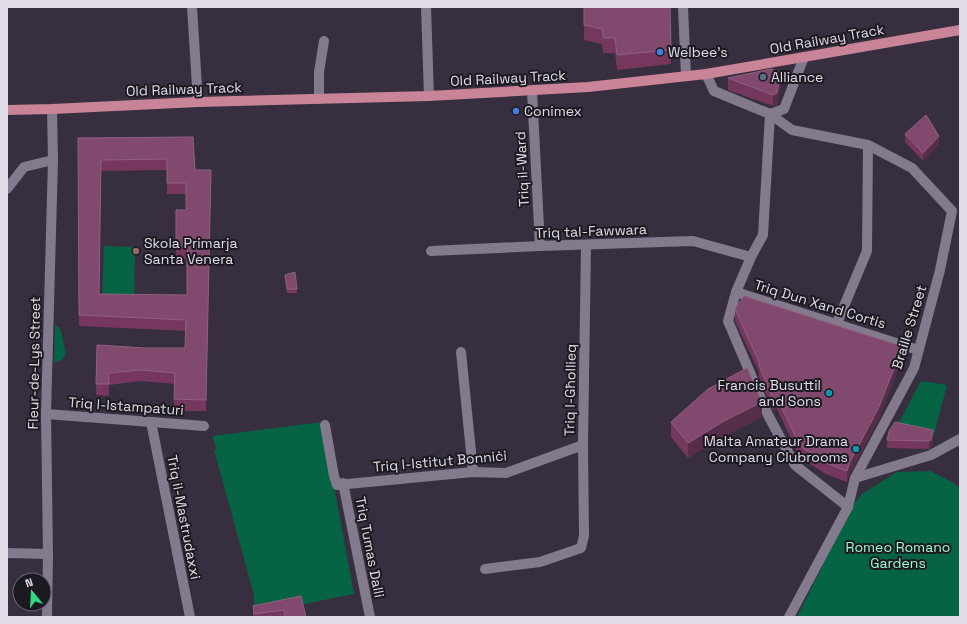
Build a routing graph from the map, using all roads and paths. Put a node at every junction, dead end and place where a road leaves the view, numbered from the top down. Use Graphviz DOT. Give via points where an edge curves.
graph roads {
  1 [pos="192,7"];
  2 [pos="426,7"];
  3 [pos="683,7"];
  4 [pos="960,30"];
  5 [pos="324,41"];
  6 [pos="804,57"];
  7 [pos="706,74"];
  8 [pos="686,76"];
  9 [pos="532,91"];
  10 [pos="429,96"];
  11 [pos="319,99"];
  12 [pos="198,102"];
  13 [pos="52,109"];
  14 [pos="7,110"];
  15 [pos="770,114"];
  16 [pos="868,145"];
  17 [pos="53,160"];
  18 [pos="7,189"];
  19 [pos="586,245"];
  20 [pos="540,246"];
  21 [pos="431,252"];
  22 [pos="751,257"];
  23 [pos="736,292"];
  24 [pos="837,323"];
  25 [pos="918,350"];
  26 [pos="461,352"];
  27 [pos="46,414"];
  28 [pos="151,422"];
  29 [pos="325,425"];
  30 [pos="204,426"];
  31 [pos="960,439"];
  32 [pos="582,445"];
  33 [pos="473,472"];
  34 [pos="856,478"];
  35 [pos="343,483"];
  36 [pos="848,506"];
  37 [pos="7,553"];
  38 [pos="48,554"];
  39 [pos="485,569"];
  40 [pos="47,617"];
  41 [pos="190,617"];
  42 [pos="370,617"];
  43 [pos="788,617"];
  1 -- 12 [label="street"];
  2 -- 10 [label="street"];
  3 -- 8 [label="street"];
  4 -- 6 [label="main road, Old Railway Track"];
  5 -- 11 [label="street" via="318,72"];
  6 -- 7 [label="main road, Old Railway Track"];
  6 -- 15 [label="street" via="784,109"];
  7 -- 8 [label="main road, Old Railway Track"];
  7 -- 15 [label="street" via="714,91"];
  8 -- 9 [label="main road, Old Railway Track"];
  9 -- 10 [label="main road, Old Railway Track"];
  9 -- 20 [label="street, Triq il-Ward"];
  10 -- 11 [label="main road, Old Railway Track"];
  11 -- 12 [label="main road, Old Railway Track"];
  12 -- 13 [label="main road, Old Railway Track"];
  13 -- 14 [label="main road, Old Railway Track"];
  13 -- 17 [label="street, Fleur-de-Lys Street"];
  15 -- 16 [label="street" via="792,130"];
  15 -- 22 [label="street" via="763,235"];
  16 -- 24 [label="street" via="867,251"];
  16 -- 25 [label="street, Braille Street" via="912,168 952,211 940,270"];
  17 -- 18 [label="street" via="24,167"];
  17 -- 27 [label="street, Fleur-de-Lys Street"];
  19 -- 20 [label="street, Triq tal-Fawwara"];
  19 -- 22 [label="street, Triq tal-Fawwara" via="693,241"];
  19 -- 32 [label="street, Triq l-Għollieq"];
  20 -- 21 [label="street, Triq tal-Fawwara"];
  22 -- 23 [label="street"];
  23 -- 24 [label="street, Triq Dun Xand Cortis"];
  23 -- 36 [label="street" via="728,321 771,421 794,465"];
  24 -- 25 [label="street, Triq Dun Xand Cortis"];
  25 -- 34 [label="street, Braille Street" via="914,368"];
  26 -- 33 [label="street"];
  27 -- 28 [label="street, Triq l-Istampaturi"];
  27 -- 38 [label="street, Fleur-de-Lys Street"];
  28 -- 30 [label="street, Triq l-Istampaturi"];
  28 -- 41 [label="street, Triq il-Mastrudaxxi"];
  29 -- 35 [label="street" via="337,485"];
  31 -- 34 [label="street" via="931,455"];
  32 -- 33 [label="street, Triq l-Istitut Bonniċi" via="506,473"];
  32 -- 39 [label="street, Triq l-Għollieq" via="584,536 581,548 540,562"];
  33 -- 35 [label="street, Triq l-Istitut Bonniċi"];
  34 -- 36 [label="street, Braille Street"];
  35 -- 42 [label="street, Triq Tumas Dalli"];
  36 -- 43 [label="street, Braille Street"];
  37 -- 38 [label="street"];
  38 -- 40 [label="street, Fleur-de-Lys Street"];
}
